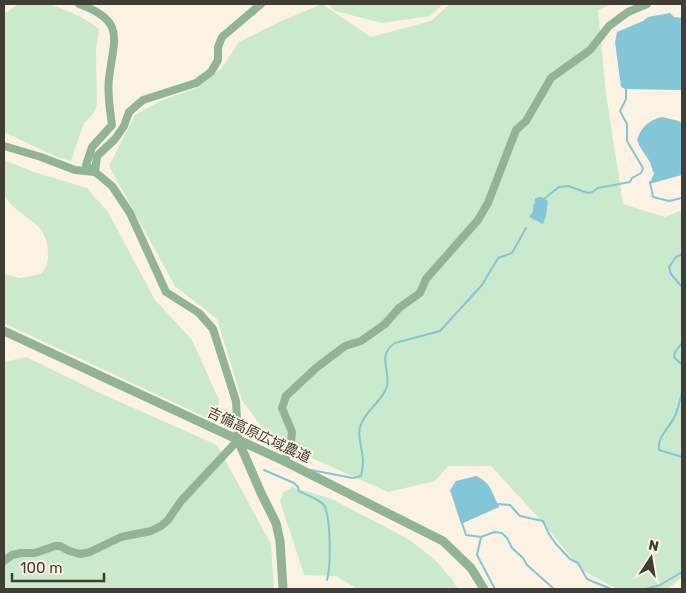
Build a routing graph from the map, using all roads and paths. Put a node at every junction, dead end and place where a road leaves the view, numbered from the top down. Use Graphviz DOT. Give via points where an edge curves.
graph roads {
  1 [pos="79,4"];
  2 [pos="261,4"];
  3 [pos="647,4"];
  4 [pos="4,146"];
  5 [pos="95,172"];
  6 [pos="4,331"];
  7 [pos="238,440"];
  8 [pos="284,461"];
  9 [pos="4,561"];
  10 [pos="283,589"];
  11 [pos="484,589"];
  1 -- 5 [label="street" via="106,17 114,33 109,81 112,125 92,147 86,165"];
  2 -- 5 [label="street" via="222,37 218,60 211,72 196,83 143,100 129,112 115,140 97,156"];
  3 -- 8 [label="street" via="628,12 609,26 590,50 551,78 526,121 516,130 488,203 478,220 426,279 420,293 399,308 385,324 361,341 345,346 316,368 286,396 282,408 292,432 290,450"];
  4 -- 5 [label="street" via="75,170"];
  5 -- 7 [label="street" via="112,186 130,213 166,292 199,313 213,329 236,401"];
  6 -- 7 [label="street, 吉備高原広域農道"];
  7 -- 8 [label="street, 吉備高原広域農道"];
  7 -- 9 [label="street" via="161,526 122,537 90,552 80,554 56,546 35,553 12,555"];
  7 -- 10 [label="street" via="276,523"];
  8 -- 11 [label="street, 吉備高原広域農道" via="443,541 471,568"];
}
